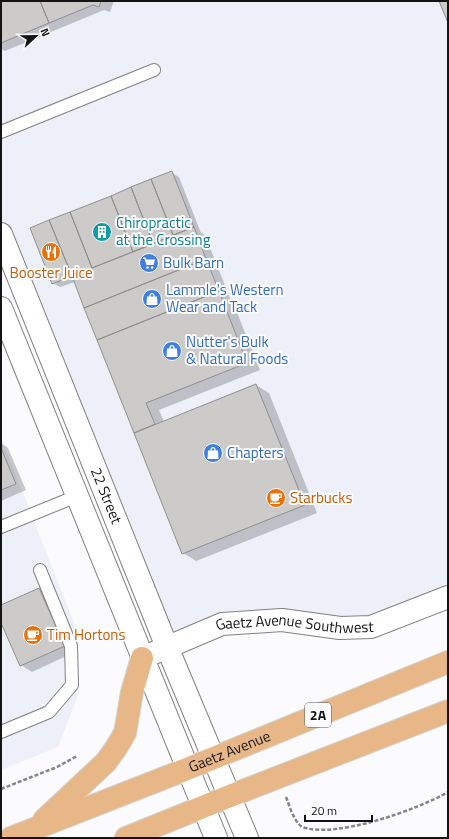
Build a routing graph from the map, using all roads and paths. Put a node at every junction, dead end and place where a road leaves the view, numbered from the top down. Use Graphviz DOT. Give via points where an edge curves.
graph roads {
  1 [pos="154,70"];
  2 [pos="1,132"];
  3 [pos="1,234"];
  4 [pos="1,308"];
  5 [pos="77,496"];
  6 [pos="1,527"];
  7 [pos="40,570"];
  8 [pos="448,597"];
  9 [pos="167,647"];
  10 [pos="142,658"];
  11 [pos="448,662"];
  12 [pos="448,711"];
  13 [pos="1,732"];
  14 [pos="84,752"];
  15 [pos="214,757"];
  16 [pos="187,769"];
  17 [pos="1,789"];
  18 [pos="448,792"];
  19 [pos="230,796"];
  20 [pos="286,796"];
  21 [pos="203,807"];
  22 [pos="399,818"];
  23 [pos="36,828"];
  24 [pos="316,833"];
  25 [pos="11,838"];
  26 [pos="126,838"];
  27 [pos="216,838"];
  28 [pos="247,838"];
  1 -- 2 [label="lane"];
  3 -- 9 [label="street, 22 Street"];
  4 -- 5 [label="street, 22 Street"];
  5 -- 6 [label="lane"];
  5 -- 10 [label="street, 22 Street"];
  7 -- 13 [label="lane" via="71,646 72,685 49,712"];
  8 -- 9 [label="street, Gaetz Avenue Southwest" via="371,627 340,628 282,620 222,624"];
  9 -- 10 [label="street, Gaetz Avenue Southwest"];
  9 -- 15 [label="street, 22 Street"];
  10 -- 16 [label="street, 22 Street"];
  10 -- 23 [label="main road" via="132,692 125,733 116,748 106,762"];
  11 -- 15 [label="main road, Gaetz Avenue / 2A"];
  12 -- 19 [label="main road"];
  14 -- 17 [label="path" via="57,767"];
  15 -- 16 [label="main road, Gaetz Avenue / 2A"];
  15 -- 19 [label="street, 22 Street"];
  16 -- 21 [label="street, 22 Street"];
  16 -- 23 [label="main road, Gaetz Avenue / 2A"];
  18 -- 22 [label="path"];
  19 -- 21 [label="main road"];
  19 -- 28 [label="street, 22 Street"];
  20 -- 24 [label="path" via="301,826"];
  21 -- 26 [label="main road"];
  21 -- 27 [label="street, 22 Street"];
  23 -- 25 [label="main road, Gaetz Avenue / 2A"];
}
